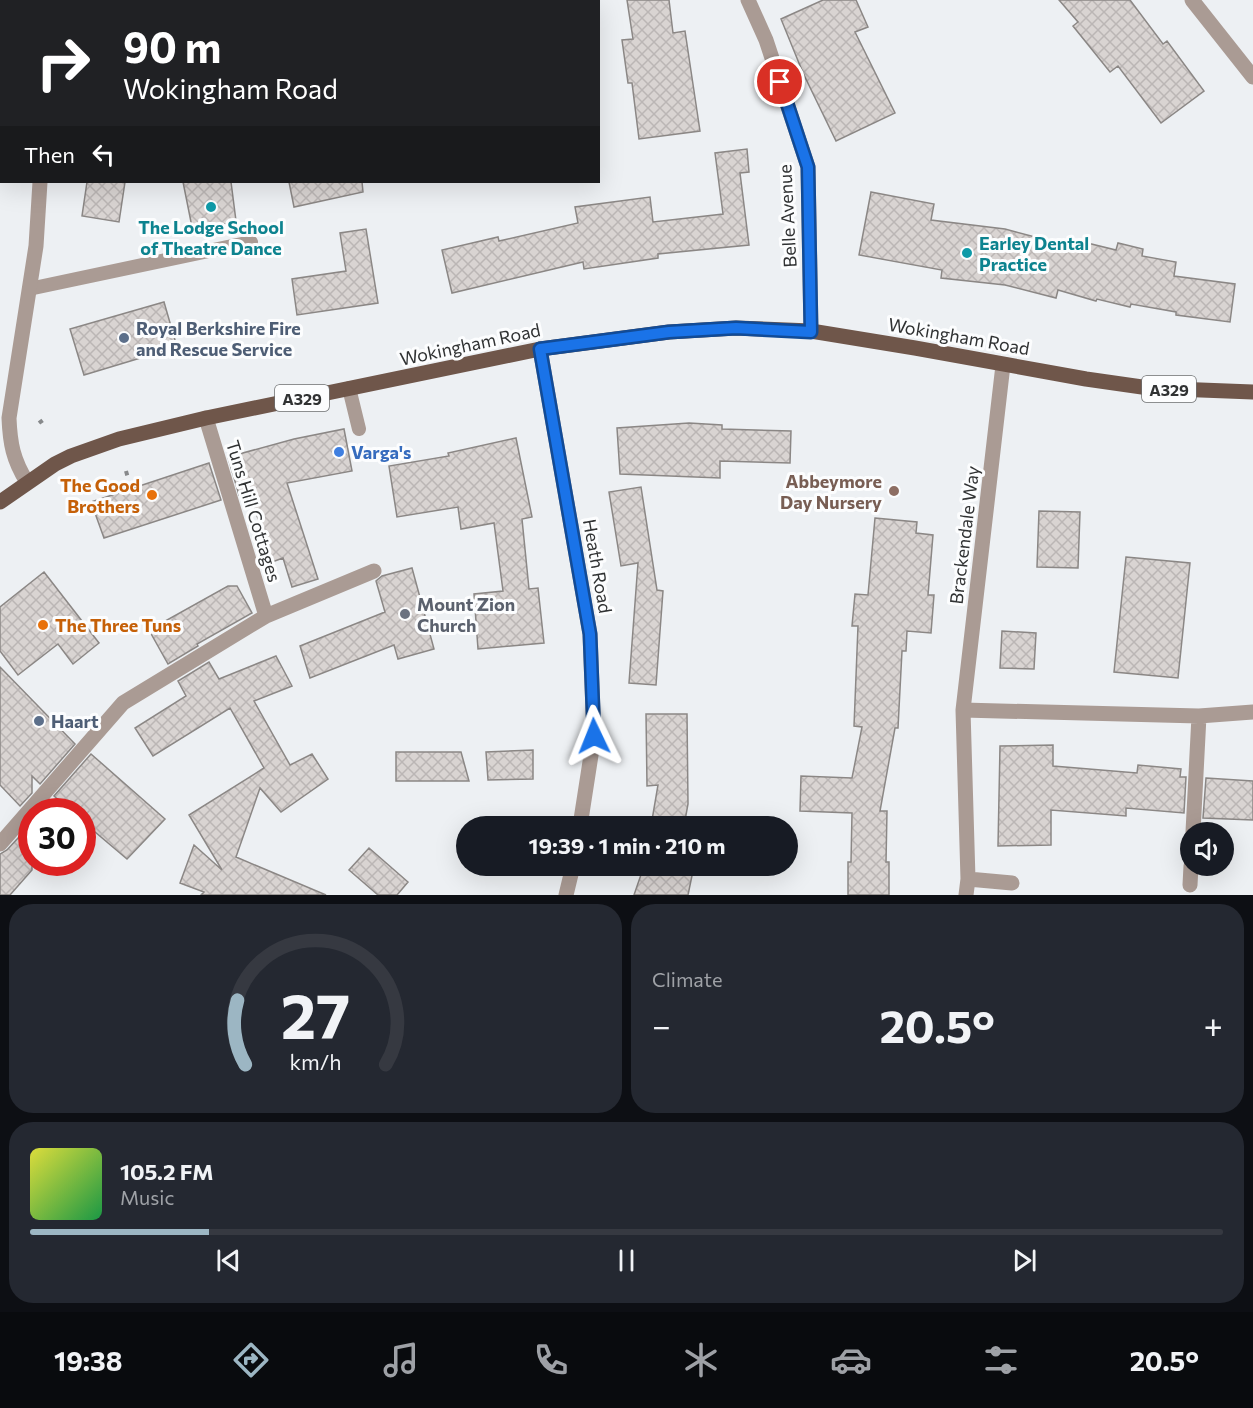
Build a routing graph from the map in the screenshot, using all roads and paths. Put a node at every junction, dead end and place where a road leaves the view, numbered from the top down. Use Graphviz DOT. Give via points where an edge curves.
graph roads {
  1 [pos="748,0"];
  2 [pos="1192,0"];
  3 [pos="1253,76"];
  4 [pos="40,183"];
  5 [pos="251,242"];
  6 [pos="29,289"];
  7 [pos="811,332"];
  8 [pos="540,349"];
  9 [pos="1003,364"];
  10 [pos="349,388"];
  11 [pos="1253,392"];
  12 [pos="206,418"];
  13 [pos="359,429"];
  14 [pos="126,471"];
  15 [pos="128,478"];
  16 [pos="27,482"];
  17 [pos="0,502"];
  18 [pos="374,571"];
  19 [pos="266,616"];
  20 [pos="963,710"];
  21 [pos="1253,712"];
  22 [pos="1199,716"];
  23 [pos="582,816"];
  24 [pos="1194,822"];
  25 [pos="0,844"];
  26 [pos="571,876"];
  27 [pos="1190,876"];
  28 [pos="1012,883"];
  29 [pos="1190,885"];
  30 [pos="967,887"];
  31 [pos="566,895"];
  1 -- 7 [label="street, Belle Avenue" via="766,40 808,167"];
  2 -- 3 [label="street"];
  4 -- 6 [label="street"];
  5 -- 6 [label="lane"];
  6 -- 16 [label="street" via="9,418 10,442"];
  7 -- 8 [label="main road, Wokingham Road / A329" via="736,328 669,332"];
  7 -- 9 [label="main road, Wokingham Road / A329"];
  8 -- 10 [label="main road, Wokingham Road / A329"];
  8 -- 23 [label="street, Heath Road" via="590,634 594,736"];
  9 -- 11 [label="main road, Wokingham Road / A329" via="1149,388"];
  9 -- 20 [label="street, Brackendale Way"];
  10 -- 12 [label="main road, Wokingham Road / A329"];
  10 -- 13 [label="lane"];
  12 -- 16 [label="main road, Wokingham Road / A329" via="119,439 71,456"];
  12 -- 19 [label="street, Tuns Hill Cottages"];
  14 -- 15 [label="path"];
  16 -- 17 [label="main road, Wokingham Road / A329"];
  18 -- 19 [label="street"];
  19 -- 25 [label="street" via="123,703"];
  20 -- 22 [label="street"];
  20 -- 30 [label="street, Brackendale Way"];
  21 -- 22 [label="street"];
  22 -- 24 [label="street"];
  26 -- 31 [label="street"];
  27 -- 29 [label="street"];
  28 -- 30 [label="street, Brackendale Way"];
}
